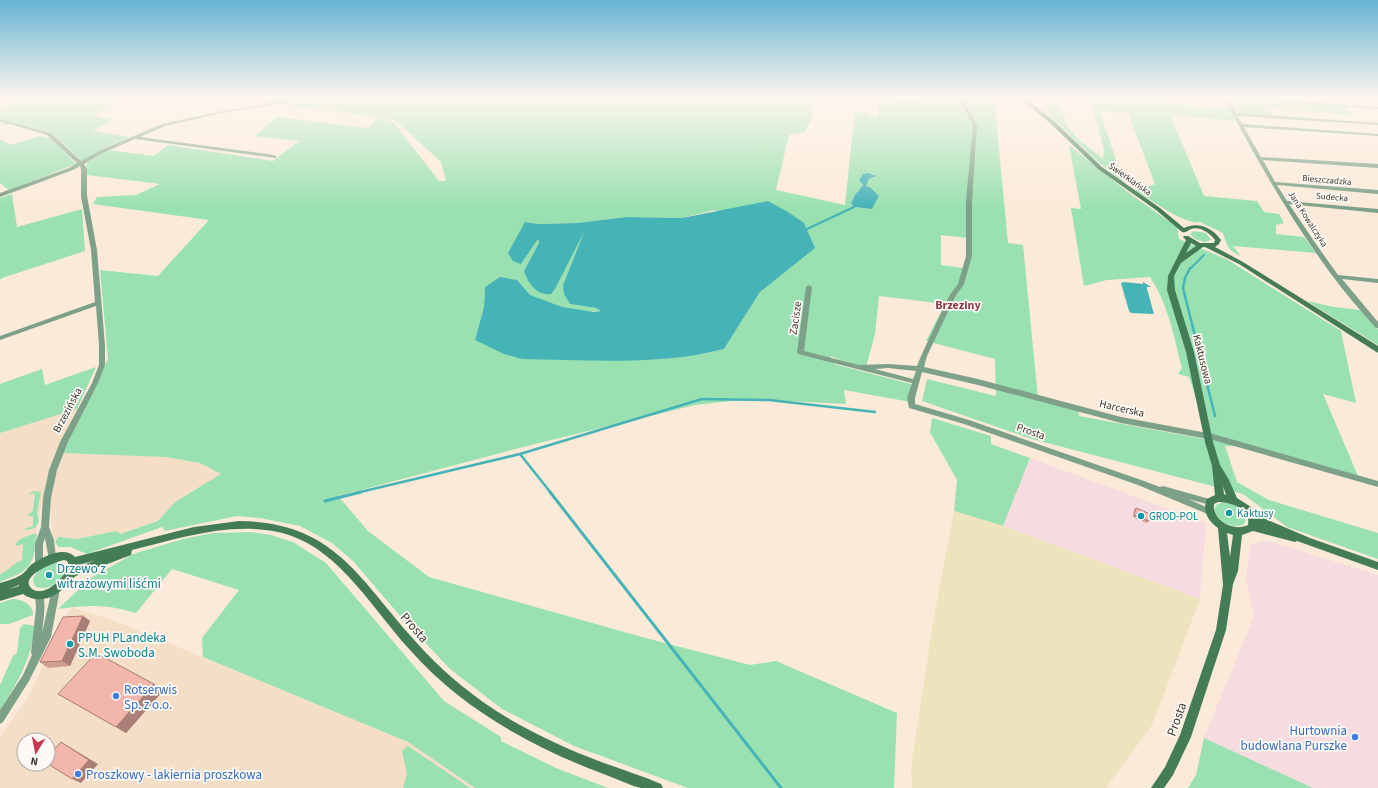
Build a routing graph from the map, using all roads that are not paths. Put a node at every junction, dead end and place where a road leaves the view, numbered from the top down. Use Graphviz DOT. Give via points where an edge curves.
graph roads {
  1 [pos="50,135"];
  2 [pos="144,135"];
  3 [pos="974,135"];
  4 [pos="1065,135"];
  5 [pos="1246,135"];
  6 [pos="136,138"];
  7 [pos="274,157"];
  8 [pos="1261,158"];
  9 [pos="82,164"];
  10 [pos="1378,166"];
  11 [pos="1274,183"];
  12 [pos="1378,192"];
  13 [pos="0,195"];
  14 [pos="1285,202"];
  15 [pos="1158,209"];
  16 [pos="1378,211"];
  17 [pos="1194,227"];
  18 [pos="1184,231"];
  19 [pos="1188,240"];
  20 [pos="1217,243"];
  21 [pos="1205,246"];
  22 [pos="1179,261"];
  23 [pos="1241,263"];
  24 [pos="1337,277"];
  25 [pos="1378,281"];
  26 [pos="809,287"];
  27 [pos="98,303"];
  28 [pos="1378,326"];
  29 [pos="0,338"];
  30 [pos="1378,350"];
  31 [pos="800,352"];
  32 [pos="860,367"];
  33 [pos="920,369"];
  34 [pos="916,382"];
  35 [pos="1208,436"];
  36 [pos="1216,466"];
  37 [pos="1378,484"];
  38 [pos="1220,498"];
  39 [pos="1233,500"];
  40 [pos="1210,507"];
  41 [pos="1252,517"];
  42 [pos="1222,526"];
  43 [pos="45,527"];
  44 [pos="1252,527"];
  45 [pos="1238,532"];
  46 [pos="1281,532"];
  47 [pos="151,542"];
  48 [pos="52,558"];
  49 [pos="73,562"];
  50 [pos="39,564"];
  51 [pos="1378,566"];
  52 [pos="1230,570"];
  53 [pos="72,574"];
  54 [pos="27,577"];
  55 [pos="0,588"];
  56 [pos="25,589"];
  57 [pos="56,589"];
  58 [pos="39,595"];
  59 [pos="0,596"];
  60 [pos="35,659"];
  61 [pos="0,719"];
  62 [pos="657,788"];
  63 [pos="1157,788"];
  1 -- 9 [label="street"];
  2 -- 6 [label="street"];
  3 -- 33 [label="street" via="969,201 969,256 961,284 952,296"];
  4 -- 15 [label="main road, Świerklańska" via="1103,171"];
  5 -- 8 [label="street, Jana Kowalczyka"];
  6 -- 7 [label="street"];
  6 -- 9 [label="street" via="103,151"];
  8 -- 10 [label="street"];
  8 -- 11 [label="street, Jana Kowalczyka"];
  9 -- 13 [label="street"];
  9 -- 27 [label="street, Brzezińska"];
  11 -- 12 [label="street, Bieszczadzka"];
  11 -- 14 [label="street, Jana Kowalczyka"];
  14 -- 16 [label="street, Sudecka"];
  14 -- 24 [label="street, Jana Kowalczyka"];
  15 -- 17 [label="main road, Świerklańska"];
  15 -- 18 [label="main road, Świerklańska"];
  17 -- 18 [label="main road"];
  17 -- 20 [label="main road, Świerklańska" via="1212,232 1218,238"];
  18 -- 19 [label="main road"];
  19 -- 21 [label="main road"];
  19 -- 22 [label="main road, Kaktusowa"];
  20 -- 21 [label="main road"];
  20 -- 23 [label="main road"];
  21 -- 22 [label="main road"];
  21 -- 23 [label="main road"];
  22 -- 35 [label="main road, Kaktusowa" via="1171,276 1171,290 1190,352"];
  23 -- 30 [label="main road"];
  24 -- 25 [label="street"];
  24 -- 28 [label="street, Jana Kowalczyka"];
  26 -- 31 [label="street, Zacisze"];
  27 -- 29 [label="street"];
  27 -- 43 [label="street, Brzezińska" via="102,365 53,470"];
  31 -- 32 [label="street, Harcerska"];
  32 -- 33 [label="street, Harcerska"];
  32 -- 34 [label="street, Harcerska"];
  33 -- 34 [label="street"];
  33 -- 35 [label="street, Harcerska" via="1121,420"];
  34 -- 40 [label="street, Prosta" via="911,398 912,406 966,422"];
  35 -- 36 [label="main road, Kaktusowa"];
  35 -- 37 [label="street, Harcerska"];
  36 -- 38 [label="main road, Kaktusowa"];
  36 -- 39 [label="main road, Kaktusowa"];
  38 -- 39 [label="main road"];
  38 -- 40 [label="main road"];
  39 -- 41 [label="main road" via="1243,506"];
  40 -- 42 [label="main road" via="1214,519"];
  41 -- 44 [label="main road"];
  41 -- 46 [label="main road"];
  42 -- 45 [label="main road"];
  42 -- 52 [label="main road, Prosta"];
  43 -- 48 [label="street, Brzezińska" via="50,540"];
  43 -- 50 [label="street, Brzezińska" via="39,544"];
  44 -- 45 [label="main road" via="1245,532"];
  44 -- 46 [label="main road"];
  45 -- 52 [label="main road, Prosta"];
  46 -- 51 [label="main road"];
  47 -- 49 [label="main road, Prosta"];
  47 -- 53 [label="main road, Prosta"];
  47 -- 62 [label="main road, Prosta" via="198,529 237,525 270,527 307,538 338,560 431,665 483,709 551,747"];
  48 -- 49 [label="main road" via="67,557"];
  48 -- 50 [label="main road"];
  49 -- 53 [label="main road"];
  50 -- 54 [label="main road"];
  52 -- 63 [label="main road, Prosta" via="1221,630 1195,709 1177,756"];
  53 -- 57 [label="main road"];
  54 -- 55 [label="main road"];
  54 -- 56 [label="main road"];
  56 -- 58 [label="main road" via="30,594"];
  56 -- 59 [label="main road"];
  57 -- 58 [label="main road"];
  57 -- 60 [label="street" via="46,637"];
  58 -- 60 [label="street"];
  60 -- 61 [label="street" via="19,691"];
}
